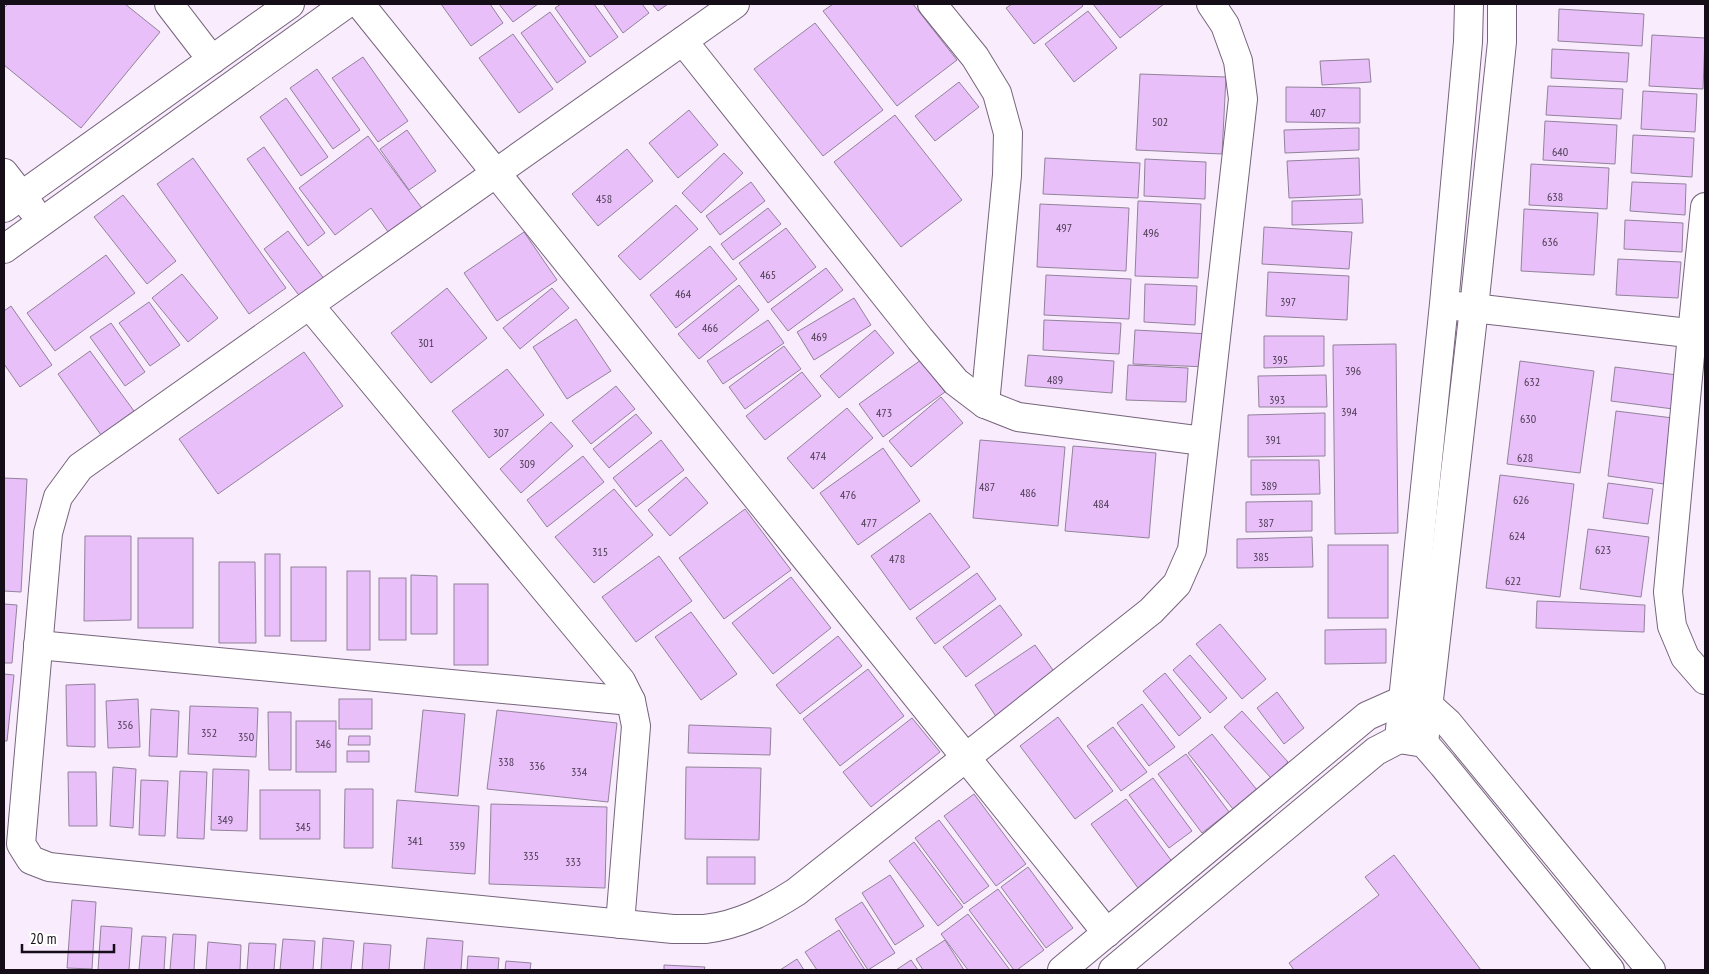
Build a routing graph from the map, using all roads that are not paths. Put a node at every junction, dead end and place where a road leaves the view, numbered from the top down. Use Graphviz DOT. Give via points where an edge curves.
graph roads {
  1 [pos="169,4"];
  2 [pos="290,4"];
  3 [pos="346,4"];
  4 [pos="360,4"];
  5 [pos="735,4"];
  6 [pos="932,4"];
  7 [pos="1211,4"];
  8 [pos="1469,4"];
  9 [pos="1502,4"];
  10 [pos="683,41"];
  11 [pos="212,60"];
  12 [pos="4,173"];
  13 [pos="497,173"];
  14 [pos="12,201"];
  15 [pos="1705,207"];
  16 [pos="42,221"];
  17 [pos="4,249"];
  18 [pos="1444,304"];
  19 [pos="310,306"];
  20 [pos="1474,308"];
  21 [pos="1698,334"];
  22 [pos="985,404"];
  23 [pos="1203,441"];
  24 [pos="38,645"];
  25 [pos="1705,680"];
  26 [pos="631,701"];
  27 [pos="1416,703"];
  28 [pos="1412,741"];
  29 [pos="966,757"];
  30 [pos="620,924"];
  31 [pos="1108,933"];
  32 [pos="1062,970"];
  33 [pos="1113,970"];
  34 [pos="1610,970"];
  35 [pos="1651,970"];
  1 -- 11 [label="street"];
  2 -- 11 [label="street"];
  3 -- 16 [label="street"];
  4 -- 13 [label="street"];
  5 -- 10 [label="street"];
  6 -- 22 [label="street" via="975,58 997,93 1008,133 1007,175"];
  7 -- 23 [label="street" via="1225,25 1238,61 1243,99"];
  8 -- 18 [label="street"];
  9 -- 20 [label="street" via="1502,42"];
  10 -- 13 [label="street"];
  10 -- 22 [label="street" via="926,346 956,382"];
  11 -- 14 [label="street"];
  12 -- 14 [label="street"];
  13 -- 19 [label="street"];
  13 -- 29 [label="street"];
  14 -- 16 [label="street"];
  15 -- 21 [label="street"];
  16 -- 17 [label="street"];
  18 -- 20 [label="street"];
  18 -- 27 [label="street"];
  19 -- 24 [label="street" via="80,467 58,497 48,533"];
  19 -- 26 [label="street" via="621,681"];
  20 -- 21 [label="street"];
  20 -- 27 [label="street"];
  21 -- 25 [label="street" via="1668,592 1672,626 1685,657"];
  22 -- 23 [label="street" via="1018,416"];
  23 -- 29 [label="street" via="1192,550 1176,584 1152,611"];
  24 -- 26 [label="street"];
  24 -- 30 [label="street" via="21,844 31,860 67,870"];
  26 -- 30 [label="street" via="636,726 635,752"];
  27 -- 28 [label="street"];
  27 -- 31 [label="street" via="1368,716"];
  27 -- 35 [label="street" via="1448,723"];
  28 -- 33 [label="street" via="1376,752"];
  28 -- 34 [label="street" via="1444,765"];
  29 -- 30 [label="street" via="796,892 768,909 738,922 706,928 673,929"];
  29 -- 31 [label="street"];
  31 -- 32 [label="street"];
}
